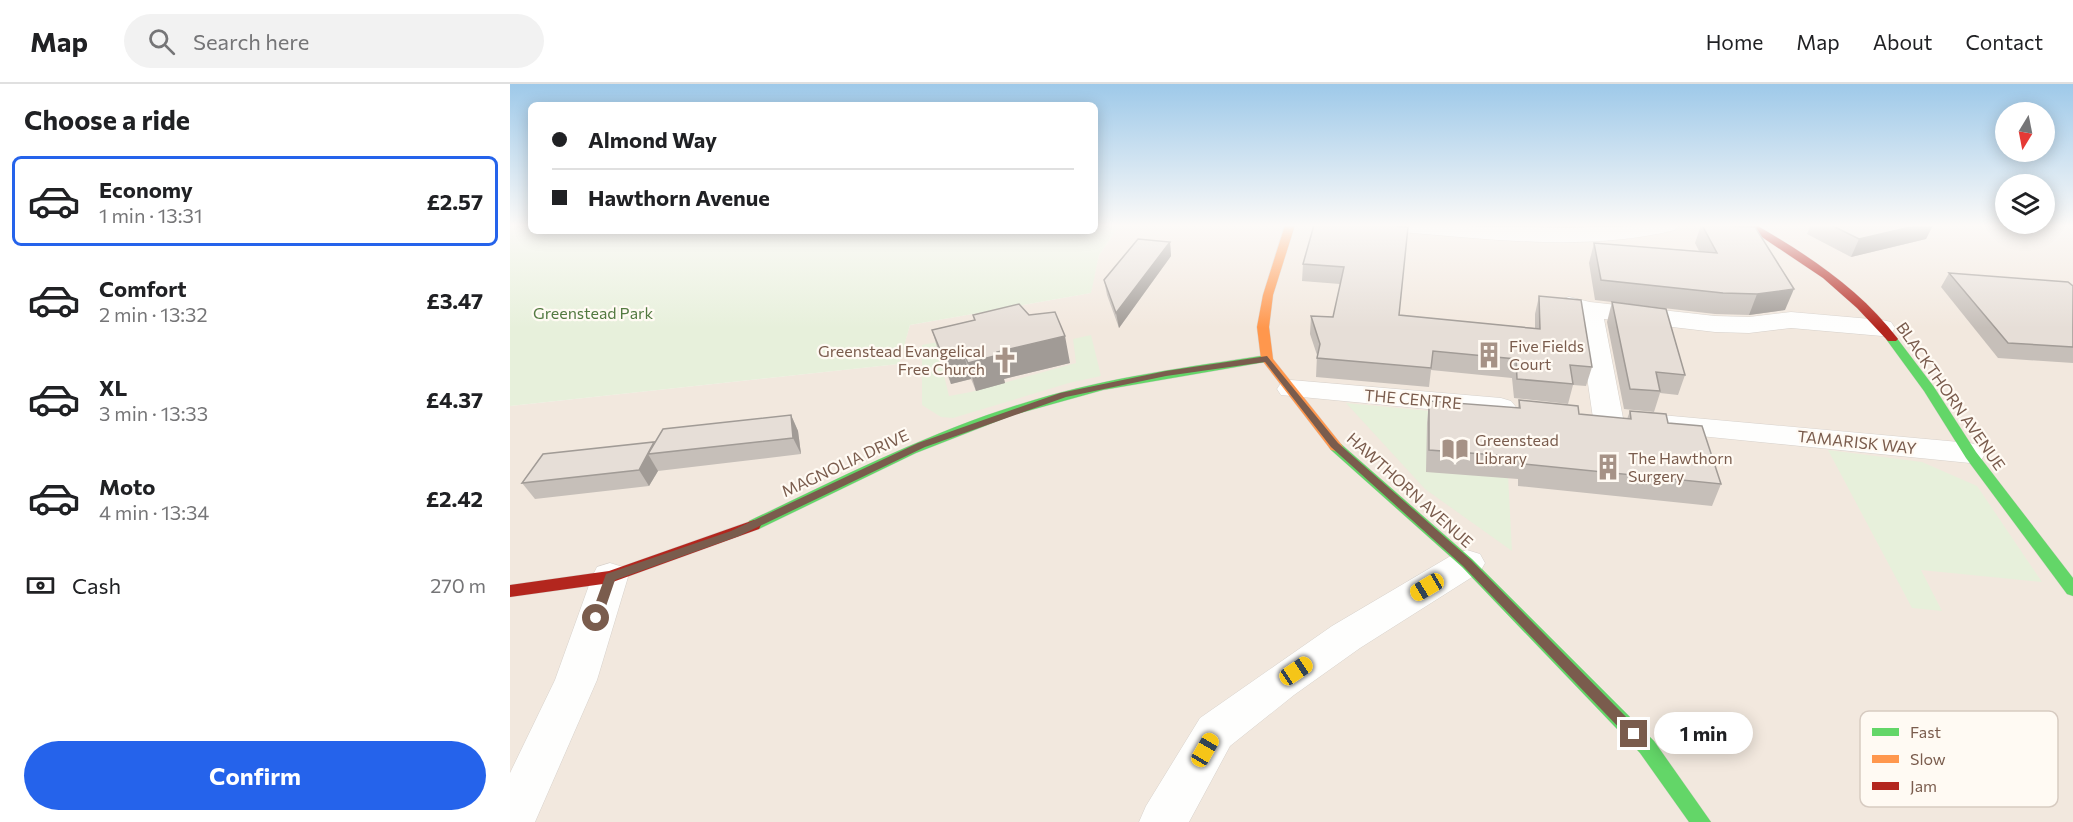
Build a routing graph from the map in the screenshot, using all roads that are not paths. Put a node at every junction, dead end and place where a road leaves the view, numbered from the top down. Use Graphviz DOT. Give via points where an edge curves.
graph roads {
  1 [pos="1279,259"];
  2 [pos="1808,259"];
  3 [pos="1562,304"];
  4 [pos="1590,310"];
  5 [pos="1882,328"];
  6 [pos="1267,359"];
  7 [pos="1291,389"];
  8 [pos="1525,410"];
  9 [pos="1970,453"];
  10 [pos="1467,563"];
  11 [pos="610,577"];
  12 [pos="2073,590"];
  13 [pos="510,591"];
  14 [pos="511,822"];
  15 [pos="1163,822"];
  16 [pos="1701,822"];
  1 -- 6 [label="street" via="1263,327"];
  2 -- 5 [label="street, BLACKTHORN AVENUE"];
  3 -- 4 [label="street"];
  4 -- 5 [label="street" via="1715,324 1791,320"];
  4 -- 9 [label="street, TAMARISK WAY" via="1596,417"];
  5 -- 9 [label="street, BLACKTHORN AVENUE" via="1923,379"];
  6 -- 7 [label="street, HAWTHORN AVENUE"];
  6 -- 11 [label="street, MAGNOLIA DRIVE" via="1064,395 1008,412 921,445 735,534"];
  7 -- 8 [label="street, THE CENTRE"];
  7 -- 10 [label="street, HAWTHORN AVENUE" via="1334,445"];
  9 -- 12 [label="street, BLACKTHORN AVENUE"];
  10 -- 15 [label="street" via="1347,637 1215,732"];
  10 -- 16 [label="street, HAWTHORN AVENUE" via="1647,747"];
  11 -- 13 [label="street, MAGNOLIA DRIVE"];
  11 -- 14 [label="street" via="576,680"];
}
